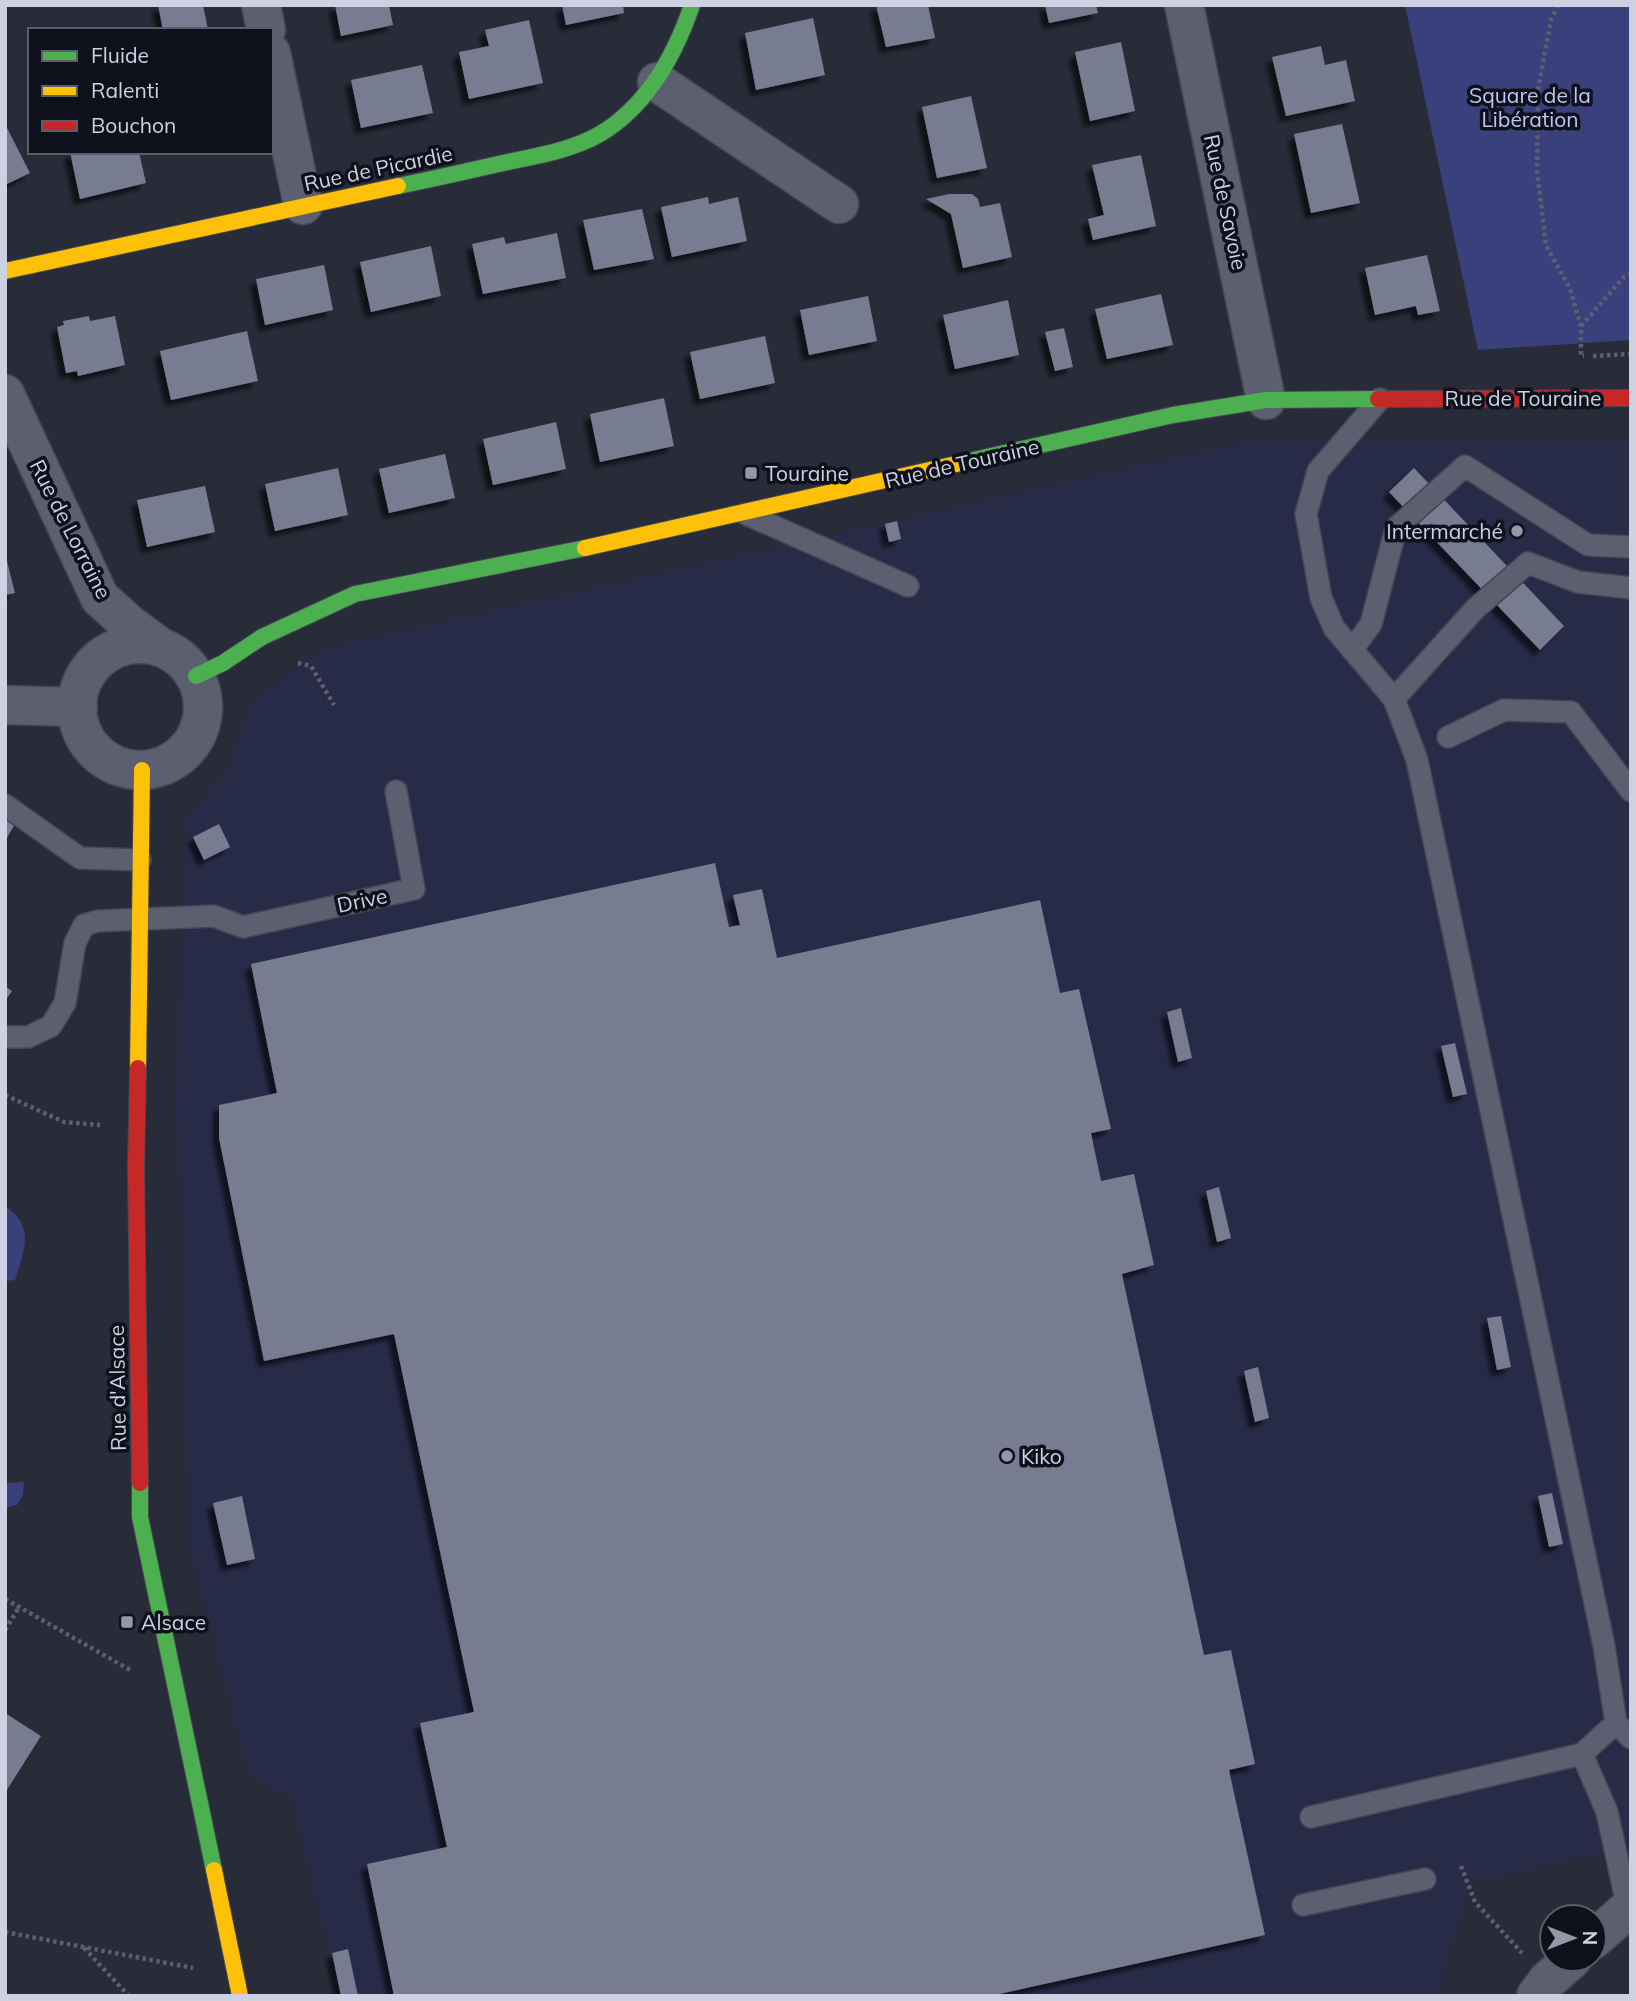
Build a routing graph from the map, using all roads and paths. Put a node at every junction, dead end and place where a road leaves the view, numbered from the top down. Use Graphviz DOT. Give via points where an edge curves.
graph roads {
  1 [pos="261,5"];
  2 [pos="692,5"];
  3 [pos="1184,5"];
  4 [pos="1558,5"];
  5 [pos="266,28"];
  6 [pos="273,62"];
  7 [pos="657,82"];
  8 [pos="839,204"];
  9 [pos="303,205"];
  10 [pos="5,271"];
  11 [pos="1631,274"];
  12 [pos="1581,326"];
  13 [pos="1631,354"];
  14 [pos="5,394"];
  15 [pos="1631,398"];
  16 [pos="1380,399"];
  17 [pos="1266,400"];
  18 [pos="744,513"];
  19 [pos="1631,547"];
  20 [pos="908,586"];
  21 [pos="1631,588"];
  22 [pos="100,598"];
  23 [pos="262,637"];
  24 [pos="159,646"];
  25 [pos="1352,650"];
  26 [pos="196,676"];
  27 [pos="81,691"];
  28 [pos="1394,699"];
  29 [pos="5,705"];
  30 [pos="334,705"];
  31 [pos="1448,737"];
  32 [pos="142,770"];
  33 [pos="396,791"];
  34 [pos="1631,791"];
  35 [pos="5,805"];
  36 [pos="140,860"];
  37 [pos="139,920"];
  38 [pos="5,1037"];
  39 [pos="5,1095"];
  40 [pos="136,1128"];
  41 [pos="5,1599"];
  42 [pos="19,1606"];
  43 [pos="5,1630"];
  44 [pos="177,1696"];
  45 [pos="1624,1731"];
  46 [pos="1582,1754"];
  47 [pos="1311,1817"];
  48 [pos="1461,1866"];
  49 [pos="1426,1879"];
  50 [pos="1303,1905"];
  51 [pos="1628,1909"];
  52 [pos="1608,1927"];
  53 [pos="5,1932"];
  54 [pos="83,1947"];
  55 [pos="236,1976"];
  56 [pos="1552,1978"];
  57 [pos="129,1996"];
  58 [pos="240,1996"];
  1 -- 5 [label="street"];
  2 -- 7 [label="street, Rue de Picardie"];
  3 -- 17 [label="street, Rue de Savoie"];
  4 -- 12 [label="path" via="1538,90 1537,172 1546,245 1570,289"];
  6 -- 9 [label="street"];
  7 -- 8 [label="street"];
  7 -- 9 [label="street, Rue de Picardie" via="602,132 565,150"];
  9 -- 10 [label="street, Rue de Picardie"];
  11 -- 12 [label="path"];
  12 -- 13 [label="path" via="1581,356"];
  14 -- 22 [label="street, Rue de Lorraine"];
  15 -- 16 [label="street, Rue de Touraine"];
  16 -- 17 [label="street, Rue de Touraine"];
  16 -- 25 [label="lane" via="1318,471 1306,514 1321,598 1334,628"];
  17 -- 18 [label="street, Rue de Touraine" via="1172,415"];
  18 -- 20 [label="lane"];
  18 -- 23 [label="street, Rue de Touraine" via="355,594"];
  19 -- 25 [label="lane" via="1588,545 1465,466 1396,528 1371,624"];
  21 -- 28 [label="lane" via="1578,582 1528,563 1475,609"];
  22 -- 24 [label="street, Rue de Lorraine"];
  22 -- 27 [label="street" via="96,637"];
  23 -- 26 [label="street, Rue de Touraine"];
  23 -- 30 [label="path" via="277,658 311,666"];
  24 -- 26 [label="street" via="178,656"];
  24 -- 27 [label="street" via="117,648 99,659"];
  25 -- 28 [label="lane"];
  26 -- 32 [label="street" via="203,712 198,732 188,749 172,762"];
  27 -- 29 [label="street"];
  27 -- 32 [label="street" via="78,717 84,738 114,765"];
  28 -- 45 [label="lane" via="1417,760"];
  31 -- 34 [label="lane" via="1504,710 1571,712"];
  32 -- 36 [label="street, Rue d'Alsace"];
  33 -- 37 [label="lane, Drive" via="414,889 243,927 214,916"];
  35 -- 36 [label="lane" via="80,858"];
  36 -- 37 [label="street, Rue d'Alsace"];
  37 -- 38 [label="lane" via="84,925 75,943 65,1003 51,1026 28,1037"];
  37 -- 40 [label="street, Rue d'Alsace"];
  39 -- 40 [label="path" via="64,1122"];
  40 -- 44 [label="street, Rue d'Alsace" via="140,1517"];
  41 -- 42 [label="path"];
  42 -- 43 [label="path"];
  42 -- 44 [label="path"];
  44 -- 55 [label="street, Rue d'Alsace"];
  45 -- 46 [label="lane"];
  46 -- 47 [label="lane"];
  46 -- 51 [label="lane" via="1607,1812"];
  48 -- 56 [label="path" via="1475,1902"];
  49 -- 50 [label="lane"];
  51 -- 52 [label="street"];
  53 -- 54 [label="path"];
  54 -- 55 [label="path"];
  54 -- 57 [label="path"];
  55 -- 58 [label="street, Rue d'Alsace"];
}
